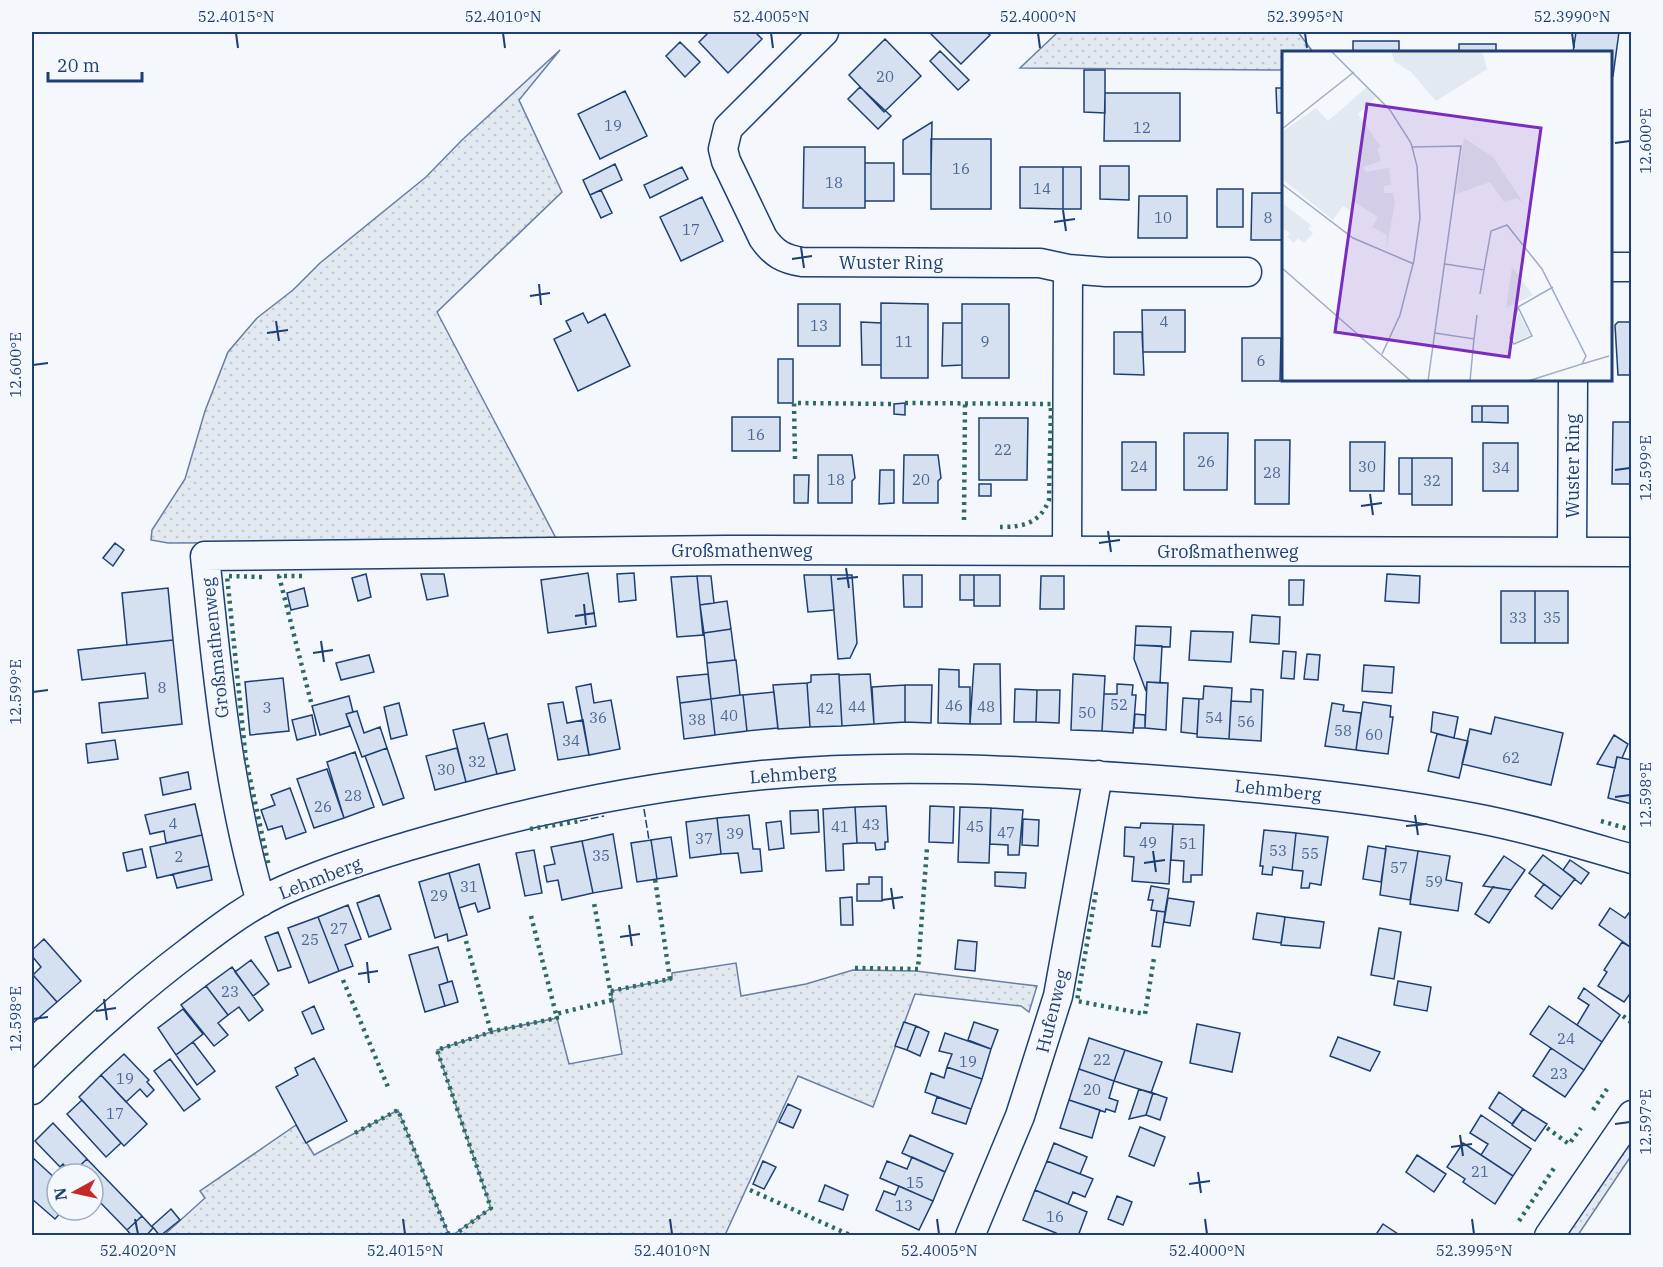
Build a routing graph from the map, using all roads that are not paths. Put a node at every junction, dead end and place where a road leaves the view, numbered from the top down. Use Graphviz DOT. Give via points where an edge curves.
graph roads {
  1 [pos="824,32"];
  2 [pos="1612,267"];
  3 [pos="1632,267"];
  4 [pos="1068,269"];
  5 [pos="1247,272"];
  6 [pos="1573,381"];
  7 [pos="1067,551"];
  8 [pos="1572,552"];
  9 [pos="1632,552"];
  10 [pos="1098,775"];
  11 [pos="1632,859"];
  12 [pos="261,902"];
  13 [pos="32,1090"];
  14 [pos="1632,1115"];
  15 [pos="970,1236"];
  16 [pos="1549,1236"];
  1 -- 4 [label="street, Wuster Ring" via="736,118 724,138 726,161 771,250 783,258 802,262 1040,263"];
  2 -- 3 [label="street"];
  4 -- 5 [label="street, Wuster Ring"];
  4 -- 7 [label="street"];
  6 -- 8 [label="street, Wuster Ring"];
  7 -- 8 [label="street, Großmathenweg"];
  7 -- 12 [label="street, Großmathenweg" via="205,556 231,780 244,846"];
  8 -- 9 [label="street, Großmathenweg"];
  10 -- 11 [label="street, Lehmberg" via="1365,800 1477,818"];
  10 -- 12 [label="street, Lehmberg" via="849,770 655,788 498,821 407,847 350,865"];
  10 -- 15 [label="street, Hufenweg" via="1058,996 1020,1116"];
  12 -- 13 [label="street, Lehmberg" via="166,969 81,1041"];
  14 -- 16 [label="street"];
}
